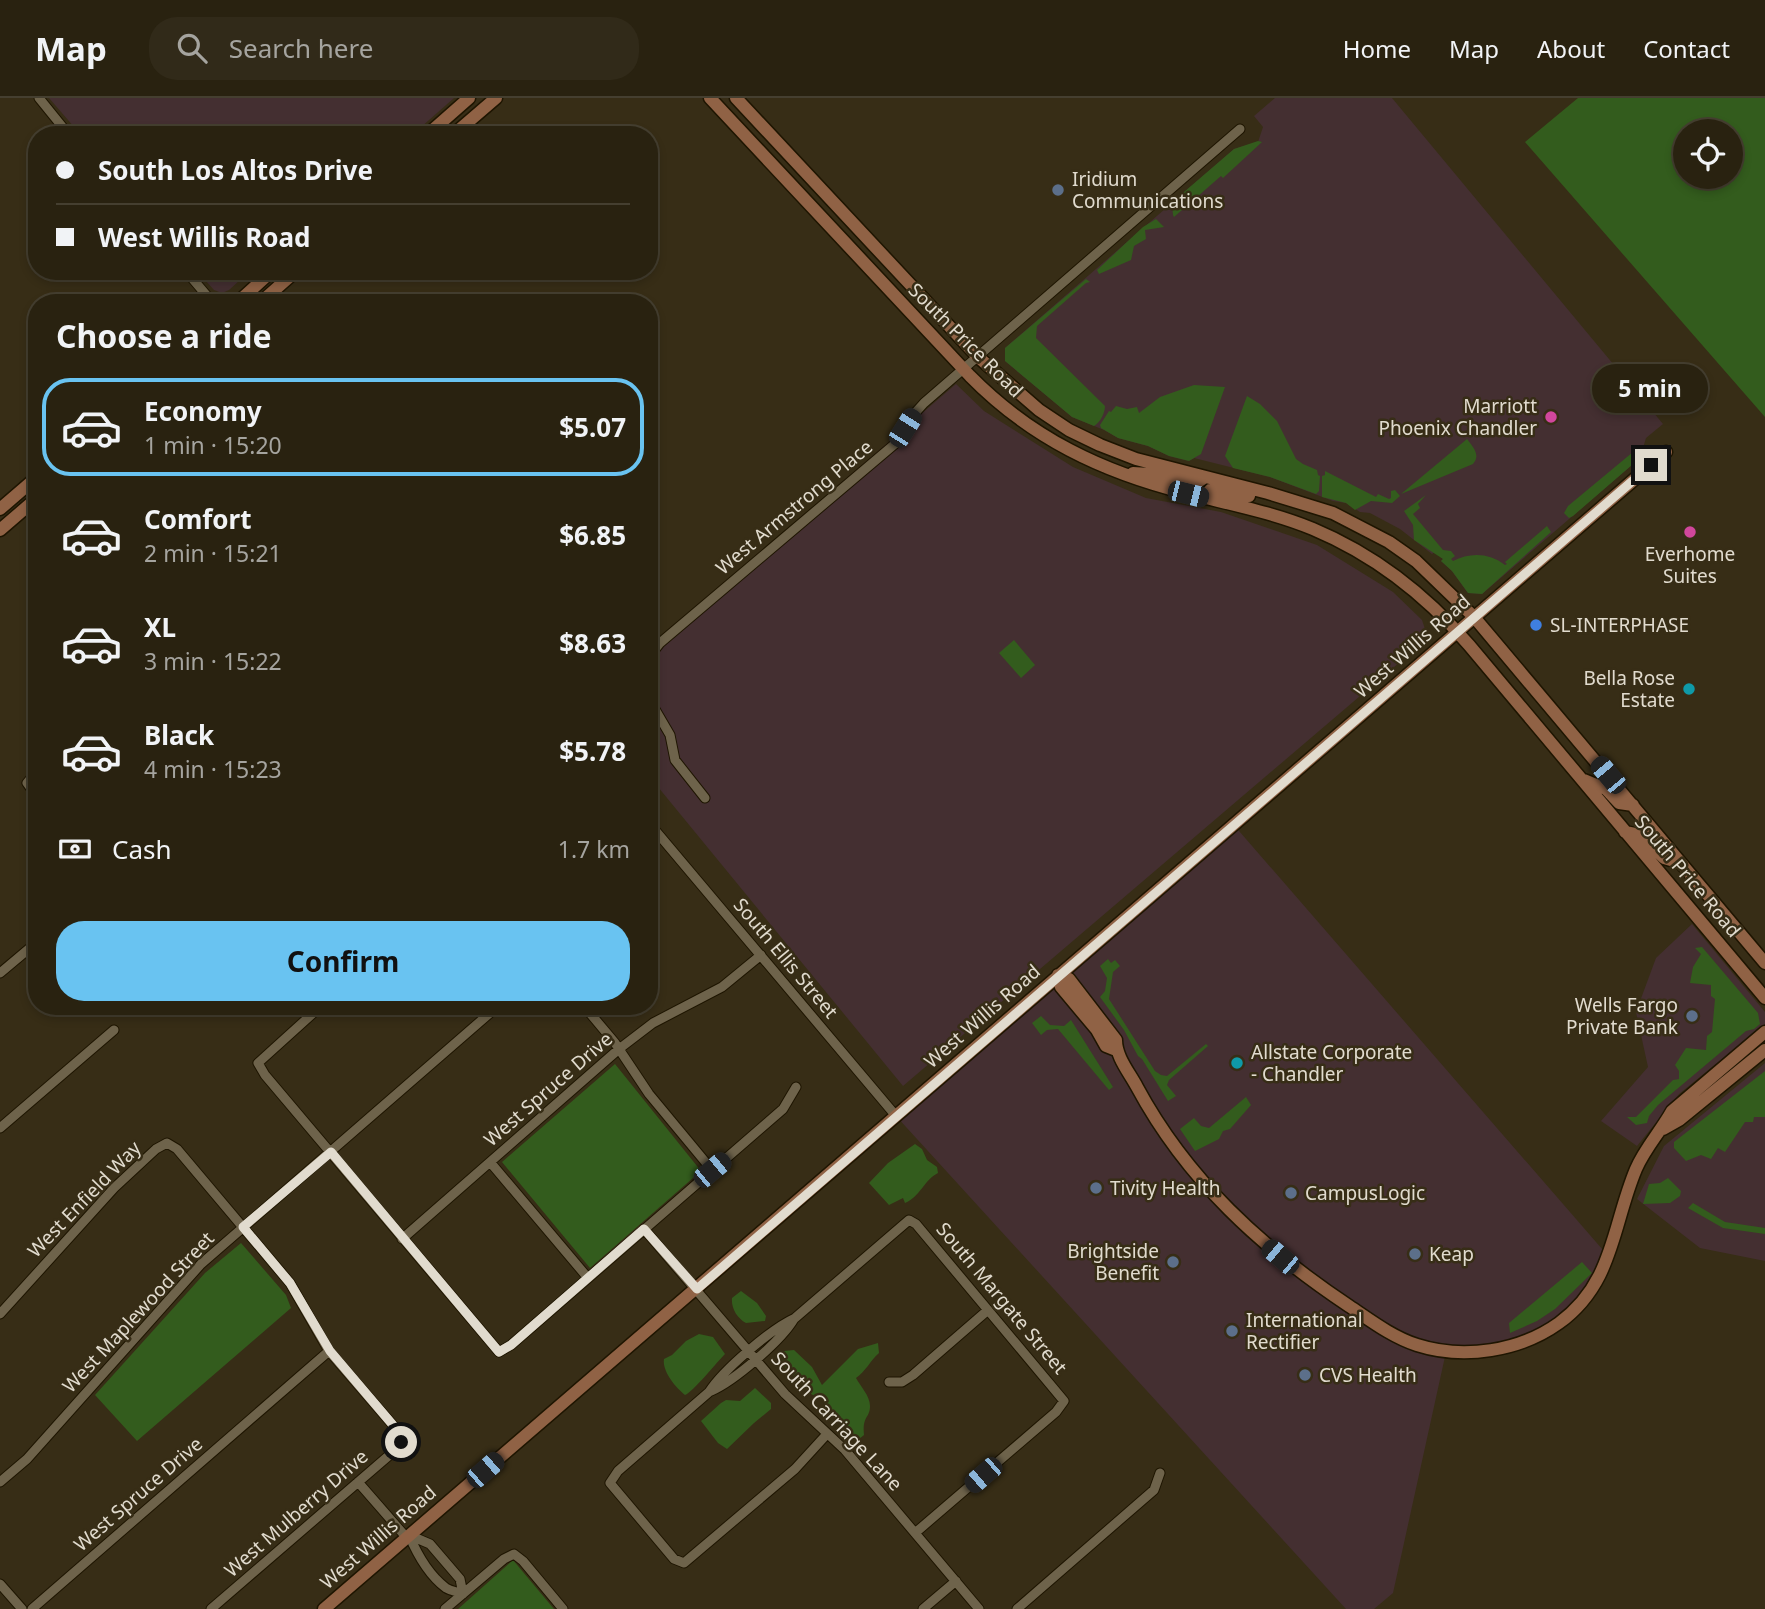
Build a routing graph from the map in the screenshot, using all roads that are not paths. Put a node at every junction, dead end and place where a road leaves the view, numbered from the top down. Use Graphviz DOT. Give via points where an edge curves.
graph roads {
  1 [pos="39,98"];
  2 [pos="469,98"];
  3 [pos="496,98"];
  4 [pos="710,98"];
  5 [pos="737,98"];
  6 [pos="62,126"];
  7 [pos="437,126"];
  8 [pos="463,126"];
  9 [pos="1240,129"];
  10 [pos="194,280"];
  11 [pos="262,280"];
  12 [pos="286,280"];
  13 [pos="205,294"];
  14 [pos="247,294"];
  15 [pos="270,294"];
  16 [pos="977,356"];
  17 [pos="963,368"];
  18 [pos="1666,452"];
  19 [pos="1117,472"];
  20 [pos="1205,477"];
  21 [pos="28,485"];
  22 [pos="1204,498"];
  23 [pos="1298,501"];
  24 [pos="28,506"];
  25 [pos="0,509"];
  26 [pos="0,530"];
  27 [pos="1474,617"];
  28 [pos="1457,632"];
  29 [pos="658,646"];
  30 [pos="658,714"];
  31 [pos="1581,778"];
  32 [pos="705,798"];
  33 [pos="1633,805"];
  34 [pos="1625,832"];
  35 [pos="658,834"];
  36 [pos="1681,863"];
  37 [pos="28,950"];
  38 [pos="761,955"];
  39 [pos="1765,964"];
  40 [pos="0,973"];
  41 [pos="1058,975"];
  42 [pos="1765,998"];
  43 [pos="311,1015"];
  44 [pos="488,1015"];
  45 [pos="591,1015"];
  46 [pos="114,1030"];
  47 [pos="1765,1032"];
  48 [pos="619,1049"];
  49 [pos="1765,1050"];
  50 [pos="796,1087"];
  51 [pos="896,1115"];
  52 [pos="0,1128"];
  53 [pos="1662,1129"];
  54 [pos="331,1152"];
  55 [pos="490,1162"];
  56 [pos="712,1170"];
  57 [pos="243,1227"];
  58 [pos="644,1229"];
  59 [pos="402,1239"];
  60 [pos="588,1278"];
  61 [pos="697,1289"];
  62 [pos="988,1310"];
  63 [pos="0,1314"];
  64 [pos="330,1351"];
  65 [pos="752,1355"];
  66 [pos="889,1382"];
  67 [pos="827,1434"];
  68 [pos="1160,1473"];
  69 [pos="0,1482"];
  70 [pos="358,1482"];
  71 [pos="915,1533"];
  72 [pos="407,1536"];
  73 [pos="956,1581"];
  74 [pos="0,1584"];
  75 [pos="463,1594"];
  76 [pos="22,1609"];
  77 [pos="32,1609"];
  78 [pos="211,1609"];
  79 [pos="324,1609"];
  80 [pos="445,1609"];
  81 [pos="563,1609"];
  82 [pos="923,1609"];
  83 [pos="979,1609"];
  84 [pos="1017,1609"];
  1 -- 6 [label="street"];
  2 -- 7 [label="main road"];
  3 -- 8 [label="main road"];
  4 -- 17 [label="main road, South Price Road"];
  5 -- 16 [label="main road, South Price Road"];
  9 -- 16 [label="street, West Armstrong Place"];
  10 -- 13 [label="street"];
  11 -- 14 [label="main road"];
  12 -- 15 [label="main road"];
  16 -- 17 [label="street, West Armstrong Place"];
  16 -- 20 [label="main road, South Price Road" via="1069,430 1136,459"];
  17 -- 19 [label="main road, South Price Road" via="1028,426"];
  17 -- 29 [label="street, West Armstrong Place" via="915,413 896,443"];
  18 -- 27 [label="main road, West Willis Road"];
  19 -- 20 [label="main road" via="1195,484"];
  19 -- 22 [label="main road, South Price Road"];
  20 -- 23 [label="main road, South Price Road"];
  21 -- 25 [label="main road"];
  22 -- 23 [label="main road" via="1210,490 1222,490"];
  22 -- 28 [label="main road, South Price Road" via="1285,519 1345,544 1398,576"];
  23 -- 27 [label="main road, South Price Road" via="1389,542 1438,580"];
  24 -- 26 [label="main road"];
  27 -- 28 [label="main road, West Willis Road"];
  27 -- 33 [label="main road, South Price Road"];
  28 -- 31 [label="main road, South Price Road"];
  28 -- 41 [label="main road, West Willis Road"];
  30 -- 32 [label="street" via="670,735 675,760"];
  31 -- 33 [label="main road" via="1606,789 1619,803"];
  31 -- 34 [label="main road, South Price Road"];
  33 -- 36 [label="main road, South Price Road"];
  34 -- 36 [label="main road" via="1640,835 1664,858"];
  34 -- 42 [label="main road, South Price Road"];
  35 -- 38 [label="street, South Ellis Street"];
  36 -- 39 [label="main road, South Price Road"];
  37 -- 40 [label="street"];
  38 -- 48 [label="street, West Spruce Drive" via="722,987 653,1023"];
  38 -- 51 [label="street, South Ellis Street"];
  41 -- 51 [label="main road, West Willis Road"];
  41 -- 53 [label="main road" via="1061,986 1106,1046 1116,1050 1175,1148 1254,1235 1293,1268 1381,1327 1404,1340 1446,1352 1501,1349 1543,1332 1578,1306 1609,1257 1636,1170"];
  43 -- 54 [label="street" via="258,1063"];
  44 -- 54 [label="street, West Maplewood Street"];
  45 -- 48 [label="street"];
  46 -- 52 [label="street"];
  47 -- 53 [label="main road" via="1672,1111"];
  48 -- 55 [label="street, West Spruce Drive"];
  48 -- 56 [label="street" via="649,1094"];
  49 -- 53 [label="main road"];
  50 -- 56 [label="street" via="783,1110"];
  51 -- 61 [label="main road, West Willis Road"];
  54 -- 57 [label="street, West Maplewood Street"];
  54 -- 59 [label="street"];
  55 -- 59 [label="street, West Spruce Drive"];
  55 -- 60 [label="street"];
  56 -- 58 [label="street"];
  57 -- 63 [label="street, West Enfield Way" via="167,1143 114,1188"];
  57 -- 64 [label="street" via="290,1283"];
  57 -- 69 [label="street, West Maplewood Street" via="201,1264 27,1459"];
  58 -- 60 [label="street"];
  58 -- 61 [label="street, South Carriage Lane"];
  59 -- 60 [label="street" via="499,1352"];
  61 -- 65 [label="street, South Carriage Lane"];
  61 -- 72 [label="main road, West Willis Road"];
  62 -- 65 [label="street, South Margate Street" via="909,1220 795,1318 786,1333"];
  62 -- 66 [label="street" via="913,1375 902,1382"];
  62 -- 71 [label="street, South Margate Street" via="1064,1401"];
  64 -- 70 [label="street, West Mulberry Drive" via="398,1431 401,1442"];
  64 -- 77 [label="street, West Spruce Drive"];
  65 -- 67 [label="street, South Carriage Lane"];
  65 -- 67 [label="street" via="723,1386 709,1392 610,1483 674,1559 684,1563 795,1469"];
  67 -- 71 [label="street, South Carriage Lane"];
  68 -- 84 [label="street" via="1154,1490"];
  70 -- 72 [label="street"];
  70 -- 78 [label="street, West Mulberry Drive"];
  71 -- 73 [label="street, South Carriage Lane"];
  72 -- 75 [label="street" via="442,1583"];
  72 -- 75 [label="street" via="430,1544 460,1580"];
  72 -- 79 [label="main road, West Willis Road"];
  73 -- 82 [label="street"];
  73 -- 83 [label="street, South Carriage Lane"];
  74 -- 76 [label="street"];
  75 -- 80 [label="street"];
  75 -- 81 [label="street" via="514,1555"];
}
